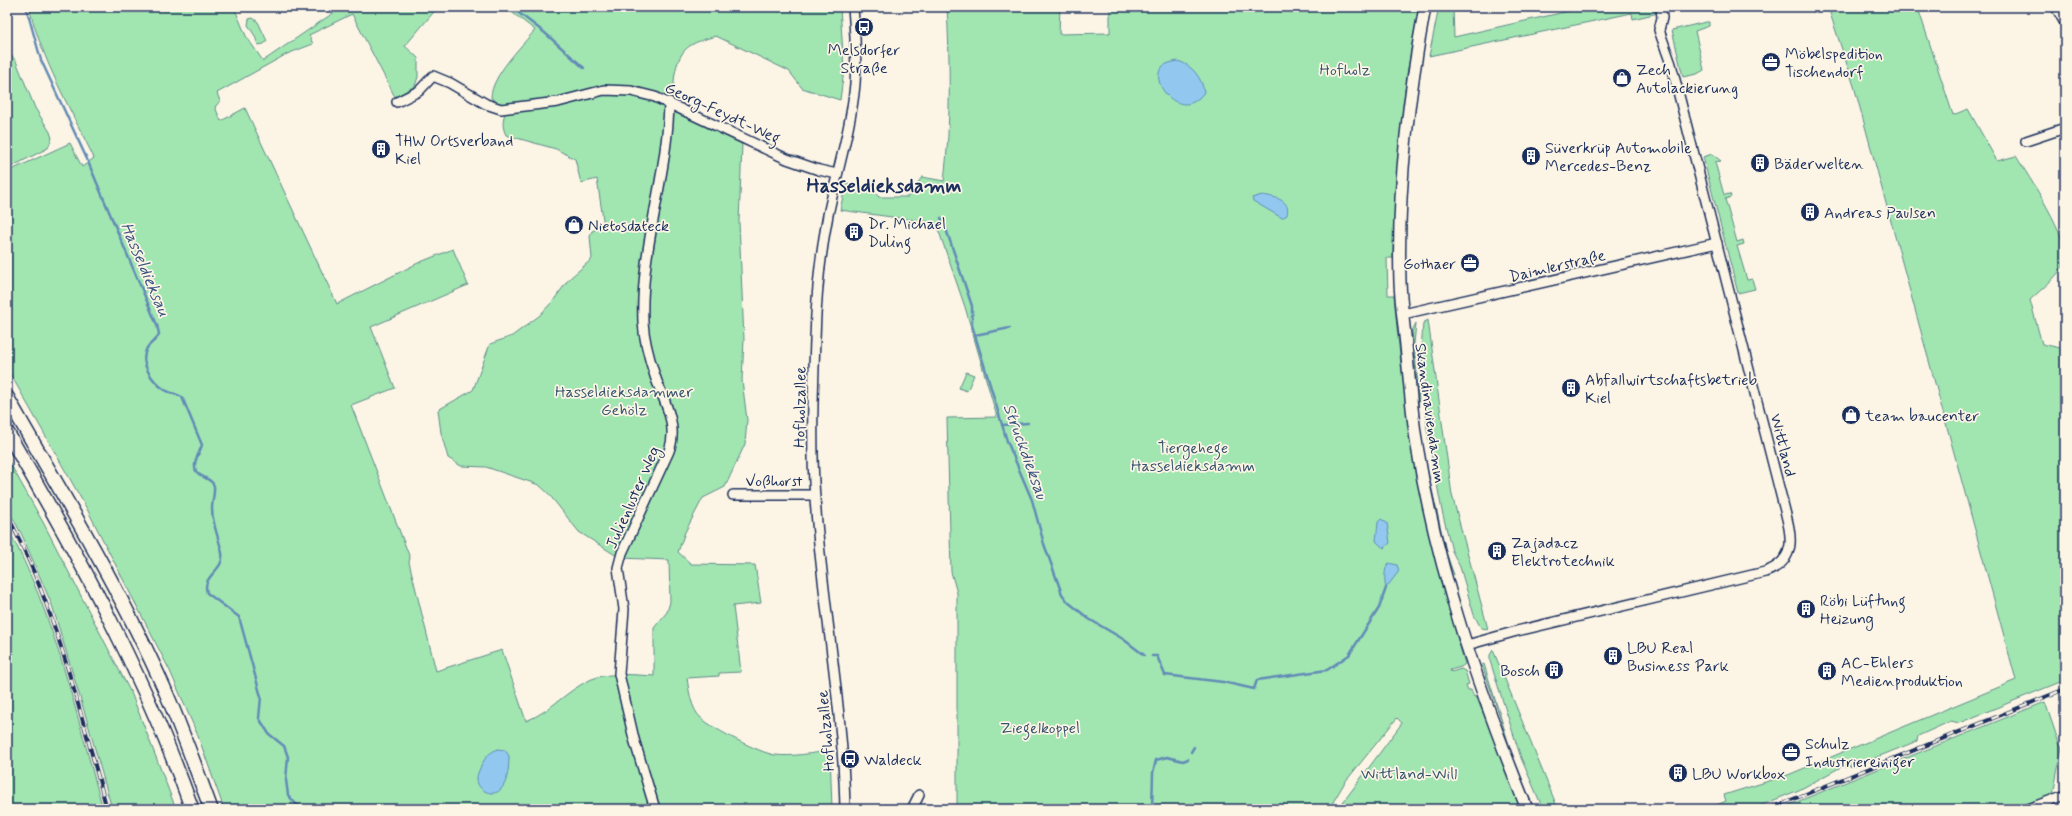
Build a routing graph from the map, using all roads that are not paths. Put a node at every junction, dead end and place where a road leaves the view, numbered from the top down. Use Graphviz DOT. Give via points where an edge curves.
graph roads {
  1 [pos="852,7"];
  2 [pos="1425,7"];
  3 [pos="1661,7"];
  4 [pos="2056,7"];
  5 [pos="2065,23"];
  6 [pos="397,102"];
  7 [pos="669,102"];
  8 [pos="2065,128"];
  9 [pos="2026,140"];
  10 [pos="837,174"];
  11 [pos="1717,243"];
  12 [pos="1403,314"];
  13 [pos="7,397"];
  14 [pos="7,432"];
  15 [pos="734,495"];
  16 [pos="814,495"];
  17 [pos="1467,645"];
  18 [pos="919,795"];
  19 [pos="2065,795"];
  20 [pos="192,809"];
  21 [pos="211,809"];
  22 [pos="656,809"];
  23 [pos="845,809"];
  24 [pos="912,809"];
  25 [pos="1527,809"];
  26 [pos="2028,809"];
  1 -- 10 [label="street, Hofholzallee" via="855,29 855,84"];
  2 -- 12 [label="main road, Skandinaviendamm" via="1409,106 1402,190 1400,273"];
  3 -- 11 [label="street, Wittland" via="1659,30 1671,64"];
  4 -- 5 [label="street"];
  6 -- 7 [label="street, Georg-Feydt-Weg" via="419,91 433,76 486,104 501,109 558,102 604,90 631,91"];
  7 -- 10 [label="street, Georg-Feydt-Weg" via="787,159"];
  7 -- 22 [label="street, Julienluster Weg" via="667,138 648,255 643,323 651,363 672,422 673,439 622,553 618,568 624,609 619,674 634,738"];
  8 -- 9 [label="street"];
  10 -- 16 [label="street, Hofholzallee" via="825,235 817,307 813,432"];
  11 -- 12 [label="street, Daimlerstraße"];
  11 -- 17 [label="street, Wittland" via="1790,530 1791,543 1786,558 1766,572"];
  12 -- 17 [label="main road, Skandinaviendamm" via="1416,439 1427,499"];
  13 -- 21 [label="highway" via="123,605 163,687"];
  14 -- 20 [label="highway" via="78,556 133,665 173,756"];
  15 -- 16 [label="street, Voßhorst"];
  16 -- 23 [label="street, Hofholzallee" via="839,710"];
  17 -- 25 [label="main road, Skandinaviendamm"];
  18 -- 24 [label="street"];
  19 -- 26 [label="street"];
}
